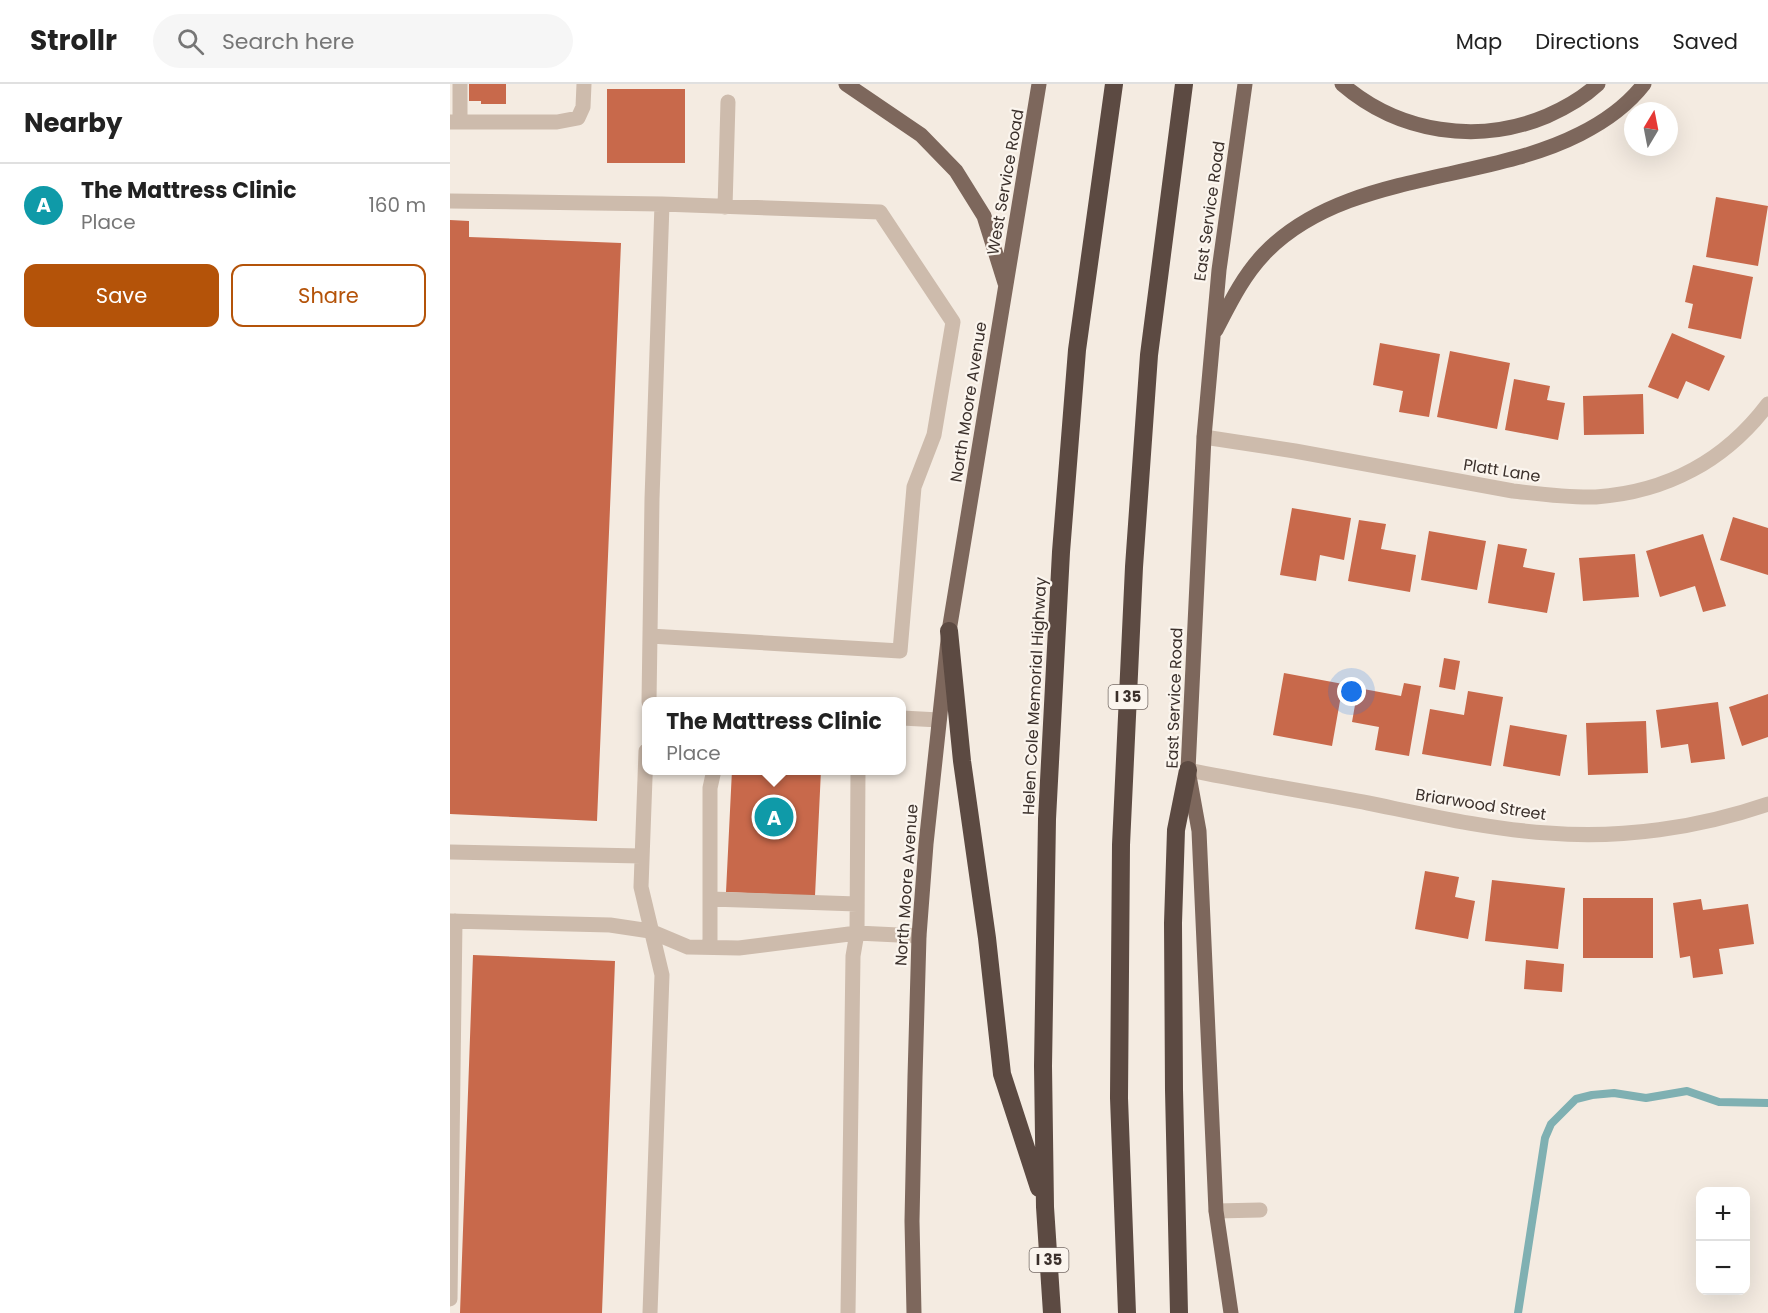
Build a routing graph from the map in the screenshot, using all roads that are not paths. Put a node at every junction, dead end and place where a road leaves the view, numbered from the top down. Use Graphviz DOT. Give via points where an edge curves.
graph roads {
  1 [pos="460,84"];
  2 [pos="584,84"];
  3 [pos="846,84"];
  4 [pos="1039,84"];
  5 [pos="1114,84"];
  6 [pos="1184,84"];
  7 [pos="1245,84"];
  8 [pos="1342,84"];
  9 [pos="1598,84"];
  10 [pos="1644,84"];
  11 [pos="728,102"];
  12 [pos="455,122"];
  13 [pos="450,201"];
  14 [pos="662,204"];
  15 [pos="725,207"];
  16 [pos="1005,286"];
  17 [pos="1211,338"];
  18 [pos="1768,404"];
  19 [pos="1203,437"];
  20 [pos="949,632"];
  21 [pos="650,636"];
  22 [pos="649,697"];
  23 [pos="906,718"];
  24 [pos="939,720"];
  25 [pos="1188,771"];
  26 [pos="645,775"];
  27 [pos="713,775"];
  28 [pos="858,775"];
  29 [pos="1768,804"];
  30 [pos="450,852"];
  31 [pos="641,856"];
  32 [pos="710,899"];
  33 [pos="857,903"];
  34 [pos="453,921"];
  35 [pos="650,932"];
  36 [pos="857,933"];
  37 [pos="919,936"];
  38 [pos="710,947"];
  39 [pos="1045,1207"];
  40 [pos="1260,1210"];
  41 [pos="1216,1211"];
  42 [pos="450,1299"];
  43 [pos="650,1313"];
  44 [pos="848,1313"];
  45 [pos="914,1313"];
  46 [pos="1052,1313"];
  47 [pos="1127,1313"];
  48 [pos="1179,1313"];
  49 [pos="1231,1313"];
  1 -- 12 [label="street"];
  2 -- 12 [label="street" via="583,107 578,117 557,122"];
  3 -- 16 [label="main road" via="921,135 956,171 984,216"];
  4 -- 16 [label="main road, West Service Road"];
  5 -- 39 [label="highway, Helen Cole Memorial Highway / I 35" via="1077,350 1061,552 1047,831"];
  6 -- 47 [label="highway, I 35" via="1149,355 1121,834 1119,1098"];
  7 -- 17 [label="main road, East Service Road"];
  8 -- 9 [label="main road" via="1406,122 1460,132 1508,129 1536,120 1565,108"];
  10 -- 17 [label="main road" via="1621,109 1563,143 1522,157 1364,195 1309,219 1265,253 1244,279"];
  11 -- 15 [label="street"];
  13 -- 14 [label="street"];
  14 -- 15 [label="street"];
  14 -- 21 [label="street"];
  15 -- 21 [label="street" via="880,212 953,322 934,435 914,487 900,651"];
  16 -- 20 [label="main road, North Moore Avenue"];
  17 -- 19 [label="main road, East Service Road"];
  18 -- 19 [label="street, Platt Lane" via="1733,443 1701,466 1667,483 1595,497 1513,491"];
  19 -- 25 [label="main road, East Service Road"];
  20 -- 24 [label="main road, North Moore Avenue"];
  20 -- 39 [label="highway" via="1002,1074"];
  21 -- 22 [label="street"];
  23 -- 24 [label="street"];
  24 -- 37 [label="main road, North Moore Avenue"];
  25 -- 29 [label="street, Briarwood Street" via="1473,824 1584,835 1623,834 1731,817"];
  25 -- 41 [label="main road, East Service Road" via="1199,831"];
  25 -- 48 [label="highway" via="1176,830 1173,923"];
  26 -- 31 [label="street"];
  27 -- 32 [label="street"];
  28 -- 33 [label="street"];
  30 -- 31 [label="street"];
  31 -- 35 [label="street" via="641,887"];
  32 -- 33 [label="street"];
  32 -- 38 [label="street"];
  33 -- 36 [label="street"];
  34 -- 35 [label="street" via="610,925"];
  34 -- 42 [label="street"];
  35 -- 38 [label="street" via="688,947"];
  35 -- 43 [label="street" via="662,975"];
  36 -- 37 [label="street"];
  36 -- 38 [label="street" via="739,948"];
  36 -- 44 [label="street" via="853,956"];
  37 -- 45 [label="main road, North Moore Avenue" via="912,1221"];
  39 -- 46 [label="highway, Helen Cole Memorial Highway / I 35"];
  40 -- 41 [label="street"];
  41 -- 49 [label="main road, East Service Road"];
}
